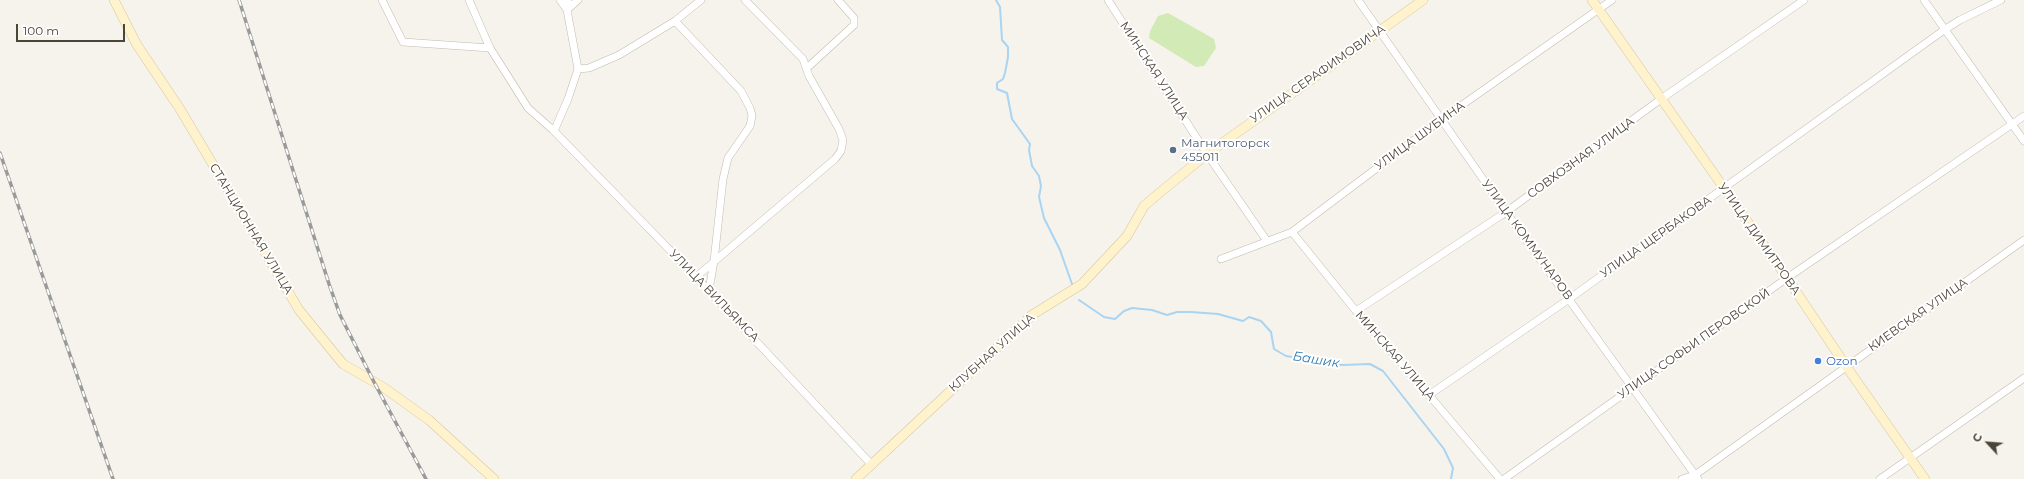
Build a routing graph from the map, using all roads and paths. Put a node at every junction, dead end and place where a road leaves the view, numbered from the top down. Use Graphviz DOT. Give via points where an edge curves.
graph roads {
  1 [pos="114,0"];
  2 [pos="382,0"];
  3 [pos="469,0"];
  4 [pos="560,0"];
  5 [pos="568,0"];
  6 [pos="578,0"];
  7 [pos="701,0"];
  8 [pos="745,0"];
  9 [pos="838,0"];
  10 [pos="1108,0"];
  11 [pos="1358,0"];
  12 [pos="1423,0"];
  13 [pos="1592,0"];
  14 [pos="1612,0"];
  15 [pos="1804,0"];
  16 [pos="1924,0"];
  17 [pos="2001,0"];
  18 [pos="567,10"];
  19 [pos="1598,10"];
  20 [pos="675,21"];
  21 [pos="1380,30"];
  22 [pos="1944,30"];
  23 [pos="490,48"];
  24 [pos="807,68"];
  25 [pos="578,69"];
  26 [pos="1661,99"];
  27 [pos="2024,116"];
  28 [pos="1442,119"];
  29 [pos="2012,125"];
  30 [pos="554,131"];
  31 [pos="2024,141"];
  32 [pos="1206,154"];
  33 [pos="1723,189"];
  34 [pos="1158,194"];
  35 [pos="1506,212"];
  36 [pos="1292,232"];
  37 [pos="2024,240"];
  38 [pos="1268,241"];
  39 [pos="1222,259"];
  40 [pos="714,261"];
  41 [pos="696,277"];
  42 [pos="1787,278"];
  43 [pos="708,290"];
  44 [pos="1570,299"];
  45 [pos="1356,311"];
  46 [pos="1846,366"];
  47 [pos="2024,378"];
  48 [pos="1632,388"];
  49 [pos="1430,395"];
  50 [pos="1911,457"];
  51 [pos="871,464"];
  52 [pos="1696,478"];
  53 [pos="494,479"];
  54 [pos="856,479"];
  55 [pos="1500,479"];
  56 [pos="1504,479"];
  57 [pos="1682,479"];
  58 [pos="1880,479"];
  59 [pos="1925,479"];
  1 -- 53 [label="street, СТАНЦИОННАЯ УЛИЦА" via="136,45 180,109 299,310 343,364 383,386 429,420"];
  2 -- 23 [label="street" via="403,42"];
  3 -- 23 [label="street, УЛИЦА ВИЛЬЯМСА"];
  4 -- 18 [label="street"];
  5 -- 18 [label="street"];
  6 -- 18 [label="street"];
  7 -- 20 [label="street"];
  8 -- 24 [label="street" via="802,59"];
  9 -- 24 [label="street" via="854,18 854,25"];
  10 -- 32 [label="street, МИНСКАЯ УЛИЦА"];
  11 -- 21 [label="street, УЛИЦА КОММУНАРОВ"];
  12 -- 21 [label="street, УЛИЦА СЕРАФИМОВИЧА"];
  13 -- 19 [label="street, УЛИЦА ДИМИТРОВА"];
  14 -- 19 [label="street, УЛИЦА ШУБИНА"];
  15 -- 26 [label="street, СОВХОЗНАЯ УЛИЦА"];
  16 -- 22 [label="street"];
  17 -- 22 [label="street, УЛИЦА ЩЕРБАКОВА"];
  18 -- 25 [label="street"];
  19 -- 26 [label="street, УЛИЦА ДИМИТРОВА"];
  19 -- 28 [label="street, УЛИЦА ШУБИНА"];
  20 -- 25 [label="street" via="619,55 589,68"];
  20 -- 40 [label="street" via="741,92 752,116 750,126 728,158"];
  21 -- 28 [label="street, УЛИЦА КОММУНАРОВ"];
  21 -- 32 [label="street, УЛИЦА СЕРАФИМОВИЧА"];
  22 -- 29 [label="street"];
  22 -- 33 [label="street, УЛИЦА ЩЕРБАКОВА"];
  23 -- 30 [label="street, УЛИЦА ВИЛЬЯМСА" via="528,108"];
  24 -- 40 [label="street" via="808,76 839,128 843,140 841,151 835,159"];
  25 -- 30 [label="street"];
  26 -- 33 [label="street, УЛИЦА ДИМИТРОВА"];
  26 -- 35 [label="street, СОВХОЗНАЯ УЛИЦА"];
  27 -- 29 [label="street, УЛИЦА СОФЬИ ПЕРОВСКОЙ"];
  28 -- 35 [label="street, УЛИЦА КОММУНАРОВ"];
  28 -- 36 [label="street, УЛИЦА ШУБИНА"];
  29 -- 31 [label="street"];
  29 -- 42 [label="street, УЛИЦА СОФЬИ ПЕРОВСКОЙ"];
  30 -- 41 [label="street, УЛИЦА ВИЛЬЯМСА"];
  32 -- 34 [label="street, УЛИЦА СЕРАФИМОВИЧА"];
  32 -- 38 [label="street, МИНСКАЯ УЛИЦА"];
  33 -- 42 [label="street, УЛИЦА ДИМИТРОВА"];
  33 -- 44 [label="street, УЛИЦА ЩЕРБАКОВА"];
  34 -- 51 [label="street, КЛУБНАЯ УЛИЦА" via="1144,206 1127,236 1082,284 1032,315"];
  35 -- 44 [label="street, УЛИЦА КОММУНАРОВ"];
  35 -- 45 [label="street, СОВХОЗНАЯ УЛИЦА"];
  36 -- 38 [label="street, УЛИЦА ШУБИНА"];
  36 -- 45 [label="street, МИНСКАЯ УЛИЦА"];
  37 -- 46 [label="street, КИЕВСКАЯ УЛИЦА"];
  38 -- 39 [label="street, УЛИЦА ШУБИНА"];
  40 -- 41 [label="street"];
  40 -- 43 [label="street"];
  41 -- 43 [label="street, УЛИЦА ВИЛЬЯМСА"];
  42 -- 46 [label="street, УЛИЦА ДИМИТРОВА"];
  42 -- 48 [label="street, УЛИЦА СОФЬИ ПЕРОВСКОЙ"];
  43 -- 51 [label="street, УЛИЦА ВИЛЬЯМСА"];
  44 -- 48 [label="street, УЛИЦА КОММУНАРОВ"];
  44 -- 49 [label="street, УЛИЦА ЩЕРБАКОВА"];
  45 -- 49 [label="street, МИНСКАЯ УЛИЦА"];
  46 -- 50 [label="street, УЛИЦА ДИМИТРОВА"];
  46 -- 52 [label="street, КИЕВСКАЯ УЛИЦА"];
  47 -- 50 [label="street"];
  48 -- 52 [label="street, УЛИЦА КОММУНАРОВ"];
  48 -- 56 [label="street, УЛИЦА СОФЬИ ПЕРОВСКОЙ"];
  49 -- 55 [label="street, МИНСКАЯ УЛИЦА"];
  50 -- 58 [label="street"];
  50 -- 59 [label="street, УЛИЦА ДИМИТРОВА"];
  51 -- 54 [label="street, КЛУБНАЯ УЛИЦА"];
  52 -- 57 [label="street, КИЕВСКАЯ УЛИЦА"];
}
